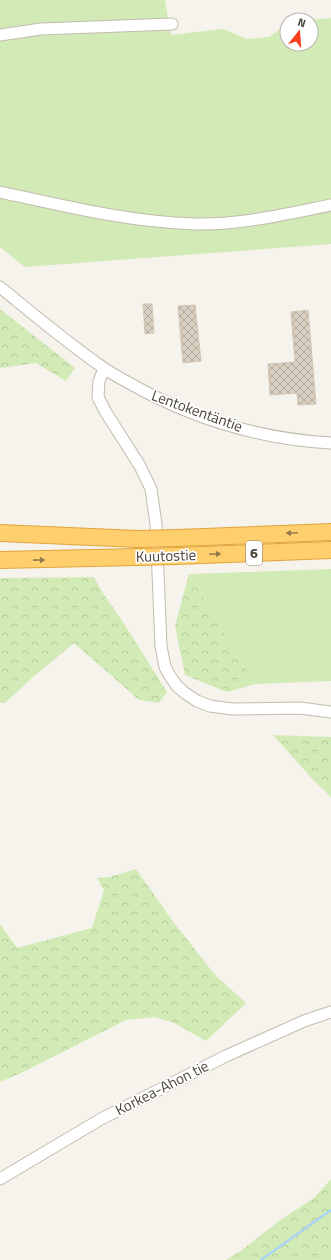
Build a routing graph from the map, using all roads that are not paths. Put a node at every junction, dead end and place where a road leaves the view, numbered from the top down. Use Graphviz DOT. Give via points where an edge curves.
graph roads {
  1 [pos="172,24"];
  2 [pos="0,35"];
  3 [pos="0,192"];
  4 [pos="331,206"];
  5 [pos="0,287"];
  6 [pos="104,369"];
  7 [pos="331,443"];
  8 [pos="331,532"];
  9 [pos="0,533"];
  10 [pos="242,535"];
  11 [pos="138,539"];
  12 [pos="0,540"];
  13 [pos="331,550"];
  14 [pos="243,553"];
  15 [pos="0,560"];
  16 [pos="331,712"];
  17 [pos="331,1012"];
  18 [pos="0,1179"];
  1 -- 2 [label="street" via="41,29"];
  3 -- 4 [label="street" via="124,217 196,224 238,222"];
  5 -- 6 [label="street, Lentokentäntie"];
  6 -- 7 [label="street, Lentokentäntie" via="149,394 207,419 279,437"];
  6 -- 16 [label="street" via="99,381 98,397 151,489 156,524 161,646 165,667 170,676 185,693 210,706 232,709 300,708"];
  8 -- 10 [label="highway, Kuutostie / 6, one-way"];
  9 -- 11 [label="highway"];
  10 -- 11 [label="highway, Kuutostie / 6, bridge"];
  10 -- 14 [label="street"];
  11 -- 12 [label="highway, Kuutostie / 6"];
  13 -- 14 [label="highway, Kuutostie / 6"];
  15 -- 14 [label="highway, Kuutostie / 6, one-way, bridge"];
  17 -- 18 [label="street, Korkea-Ahon tie" via="304,1021 226,1056 101,1119"];
}
